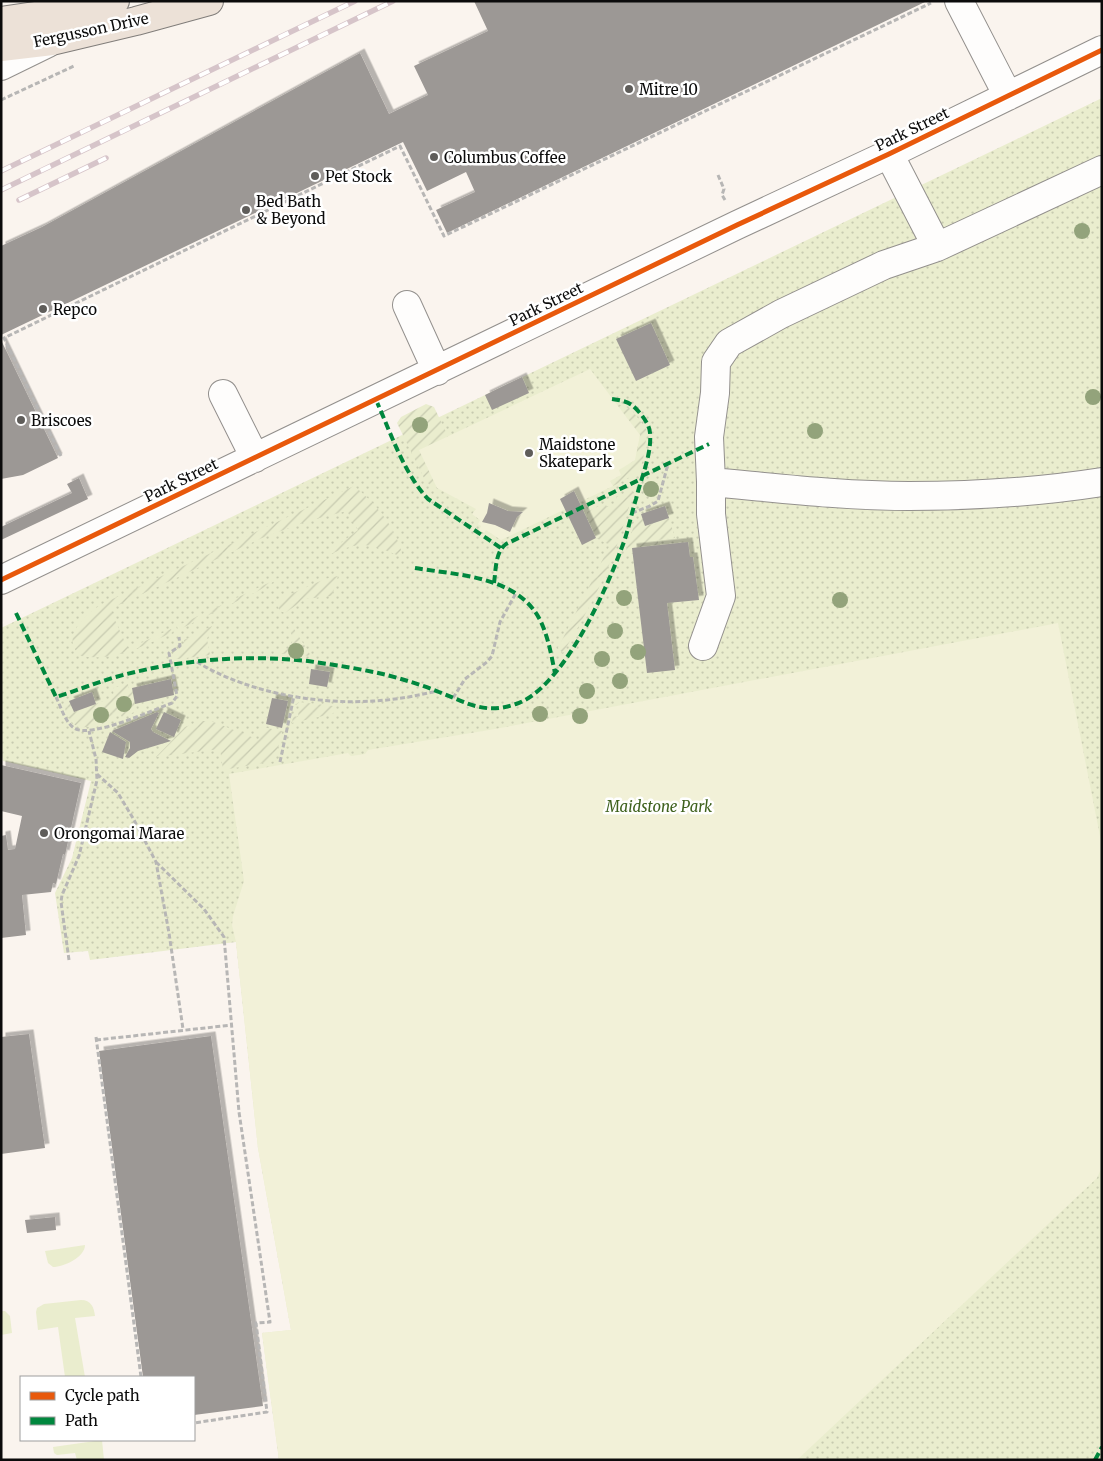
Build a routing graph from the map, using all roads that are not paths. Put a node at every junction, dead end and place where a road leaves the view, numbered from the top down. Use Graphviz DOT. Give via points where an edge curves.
graph roads {
  1 [pos="115,1"];
  2 [pos="209,1"];
  3 [pos="959,1"];
  4 [pos="1,21"];
  5 [pos="52,41"];
  6 [pos="1,47"];
  7 [pos="1102,50"];
  8 [pos="1,66"];
  9 [pos="1008,96"];
  10 [pos="889,154"];
  11 [pos="1102,170"];
  12 [pos="937,247"];
  13 [pos="407,305"];
  14 [pos="437,371"];
  15 [pos="223,394"];
  16 [pos="255,458"];
  17 [pos="711,482"];
  18 [pos="1102,482"];
  19 [pos="1,580"];
  20 [pos="703,646"];
  1 -- 4 [label="main road, Fergusson Drive" via="90,8"];
  2 -- 5 [label="main road, Fergusson Drive"];
  3 -- 9 [label="street"];
  5 -- 6 [label="main road, Fergusson Drive"];
  5 -- 8 [label="street"];
  7 -- 9 [label="street, Park Street"];
  9 -- 10 [label="street, Park Street"];
  10 -- 12 [label="street"];
  10 -- 14 [label="street, Park Street"];
  11 -- 12 [label="street"];
  12 -- 17 [label="street" via="884,265 781,314 729,343 716,362 709,437"];
  13 -- 14 [label="street"];
  14 -- 16 [label="street, Park Street"];
  15 -- 16 [label="street"];
  16 -- 19 [label="street, Park Street"];
  17 -- 18 [label="street" via="908,496 1019,492"];
  17 -- 20 [label="street" via="711,514 721,596"];
}
